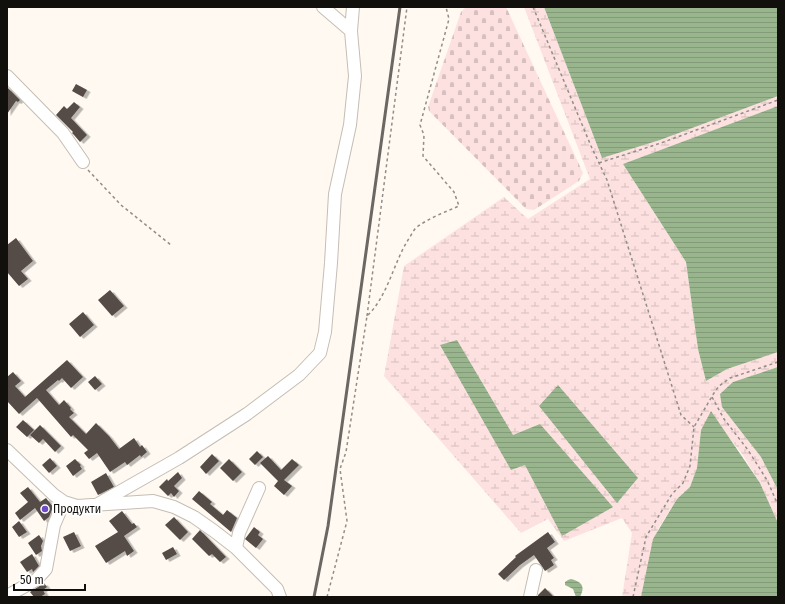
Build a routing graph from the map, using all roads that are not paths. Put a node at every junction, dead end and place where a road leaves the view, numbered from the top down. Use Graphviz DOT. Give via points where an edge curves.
graph roads {
  1 [pos="322,7"];
  2 [pos="354,7"];
  3 [pos="351,31"];
  4 [pos="7,76"];
  5 [pos="83,162"];
  6 [pos="7,450"];
  7 [pos="259,488"];
  8 [pos="64,502"];
  9 [pos="98,504"];
  10 [pos="236,548"];
  11 [pos="536,570"];
  12 [pos="7,596"];
  13 [pos="280,597"];
  14 [pos="530,597"];
  1 -- 3 [label="street"];
  2 -- 3 [label="street"];
  3 -- 9 [label="street" via="355,76 350,125 335,194 331,263 320,353 299,375 247,414 180,458"];
  4 -- 5 [label="street" via="63,133"];
  6 -- 8 [label="street"];
  7 -- 10 [label="street" via="239,533"];
  8 -- 9 [label="street" via="76,506"];
  8 -- 12 [label="street" via="54,525 46,569 36,580"];
  9 -- 10 [label="street" via="153,501 174,507 194,516"];
  10 -- 13 [label="street" via="277,589"];
  11 -- 14 [label="street"];
}
